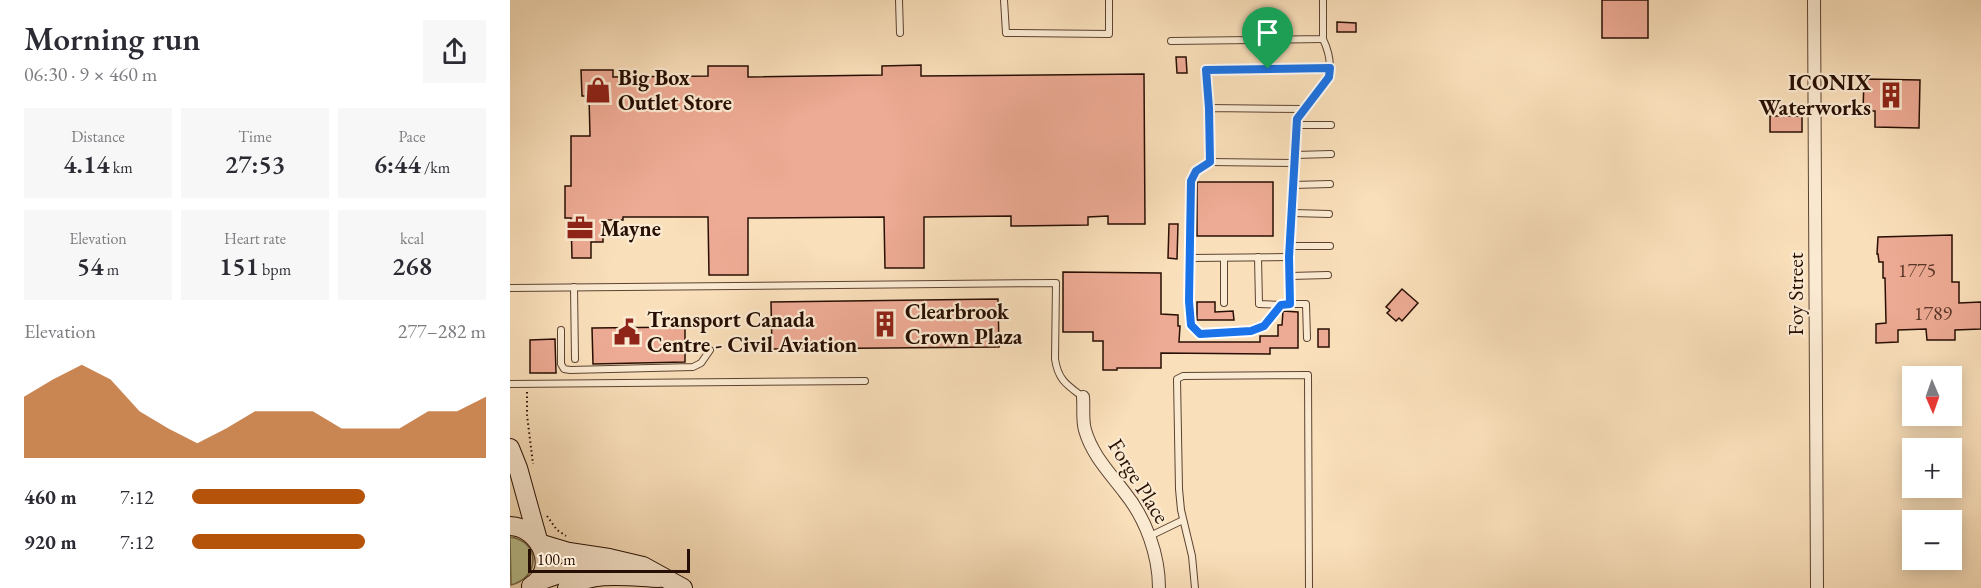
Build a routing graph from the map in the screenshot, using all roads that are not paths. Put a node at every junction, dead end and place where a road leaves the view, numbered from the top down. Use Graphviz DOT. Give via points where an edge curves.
graph roads {
  1 [pos="899,0"];
  2 [pos="1004,0"];
  3 [pos="1109,0"];
  4 [pos="1323,0"];
  5 [pos="1814,0"];
  6 [pos="900,33"];
  7 [pos="1323,39"];
  8 [pos="1171,41"];
  9 [pos="1330,68"];
  10 [pos="1209,108"];
  11 [pos="1304,110"];
  12 [pos="1296,125"];
  13 [pos="1331,125"];
  14 [pos="1331,154"];
  15 [pos="1295,155"];
  16 [pos="1210,162"];
  17 [pos="1295,163"];
  18 [pos="1330,184"];
  19 [pos="1293,185"];
  20 [pos="1293,213"];
  21 [pos="1329,214"];
  22 [pos="1291,246"];
  23 [pos="1330,246"];
  24 [pos="1258,257"];
  25 [pos="1289,257"];
  26 [pos="1190,258"];
  27 [pos="1224,258"];
  28 [pos="1328,275"];
  29 [pos="1290,276"];
  30 [pos="574,287"];
  31 [pos="510,288"];
  32 [pos="1224,303"];
  33 [pos="1290,304"];
  34 [pos="1281,305"];
  35 [pos="561,330"];
  36 [pos="1307,338"];
  37 [pos="710,350"];
  38 [pos="575,359"];
  39 [pos="865,381"];
  40 [pos="510,384"];
  41 [pos="1083,398"];
  42 [pos="510,448"];
  43 [pos="1183,520"];
  44 [pos="510,526"];
  45 [pos="1150,536"];
  46 [pos="539,541"];
  47 [pos="662,578"];
  48 [pos="533,585"];
  49 [pos="567,588"];
  50 [pos="683,588"];
  51 [pos="1159,588"];
  52 [pos="1195,588"];
  53 [pos="1309,588"];
  54 [pos="1817,588"];
  1 -- 6 [label="lane"];
  2 -- 3 [label="lane" via="1006,33 1109,33"];
  4 -- 7 [label="lane"];
  5 -- 54 [label="street, Foy Street"];
  7 -- 8 [label="lane"];
  7 -- 9 [label="lane"];
  9 -- 10 [label="lane" via="1206,70"];
  9 -- 11 [label="lane" via="1329,77"];
  10 -- 11 [label="lane"];
  10 -- 16 [label="lane"];
  11 -- 12 [label="lane"];
  12 -- 13 [label="lane"];
  12 -- 15 [label="lane"];
  14 -- 15 [label="lane"];
  15 -- 17 [label="lane"];
  16 -- 17 [label="lane"];
  16 -- 26 [label="lane" via="1196,171 1191,181"];
  17 -- 19 [label="lane"];
  18 -- 19 [label="lane"];
  19 -- 20 [label="lane"];
  20 -- 21 [label="lane"];
  20 -- 22 [label="lane"];
  22 -- 23 [label="lane"];
  22 -- 25 [label="lane"];
  24 -- 25 [label="lane"];
  24 -- 27 [label="lane"];
  24 -- 34 [label="lane" via="1259,304"];
  25 -- 29 [label="lane"];
  26 -- 27 [label="lane"];
  26 -- 34 [label="lane" via="1191,325 1200,334 1251,331 1264,326"];
  27 -- 32 [label="lane"];
  28 -- 29 [label="lane"];
  29 -- 33 [label="lane"];
  30 -- 31 [label="lane"];
  30 -- 38 [label="lane"];
  30 -- 41 [label="lane" via="1056,283 1057,372"];
  33 -- 34 [label="lane"];
  33 -- 36 [label="lane" via="1306,304"];
  35 -- 37 [label="lane" via="561,363 570,370 693,367"];
  39 -- 40 [label="lane"];
  41 -- 45 [label="street, Forge Place" via="1084,429 1092,447 1127,495"];
  42 -- 46 [label="main road"];
  43 -- 45 [label="lane"];
  43 -- 52 [label="lane"];
  43 -- 53 [label="lane" via="1176,382 1179,377 1308,375"];
  44 -- 46 [label="main road" via="525,529"];
  45 -- 51 [label="street, Forge Place"];
  46 -- 47 [label="main road" via="569,552 643,566"];
  46 -- 48 [label="main road" via="544,567"];
  47 -- 48 [label="main road" via="601,567 568,570"];
  47 -- 49 [label="main road" via="600,576"];
  47 -- 50 [label="main road"];
}
